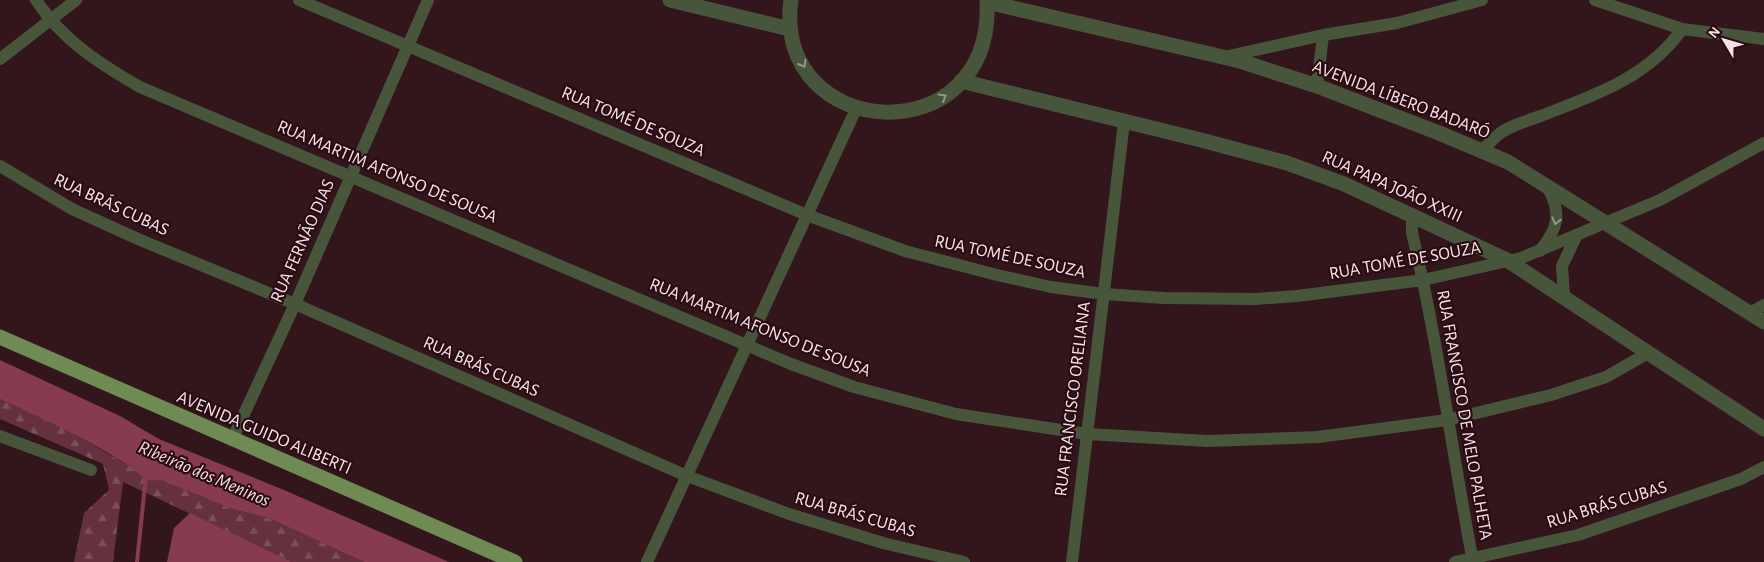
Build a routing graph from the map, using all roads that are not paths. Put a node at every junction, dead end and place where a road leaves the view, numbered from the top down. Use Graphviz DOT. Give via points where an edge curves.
graph roads {
  1 [pos="36,0"];
  2 [pos="76,0"];
  3 [pos="299,0"];
  4 [pos="428,0"];
  5 [pos="670,0"];
  6 [pos="791,0"];
  7 [pos="1482,0"];
  8 [pos="1595,0"];
  9 [pos="987,1"];
  10 [pos="49,20"];
  11 [pos="790,29"];
  12 [pos="1682,29"];
  13 [pos="1323,35"];
  14 [pos="1764,39"];
  15 [pos="408,46"];
  16 [pos="1223,57"];
  17 [pos="0,59"];
  18 [pos="961,81"];
  19 [pos="1317,86"];
  20 [pos="856,109"];
  21 [pos="1124,122"];
  22 [pos="1764,143"];
  23 [pos="1481,151"];
  24 [pos="0,166"];
  25 [pos="352,175"];
  26 [pos="1548,188"];
  27 [pos="1412,214"];
  28 [pos="807,215"];
  29 [pos="1606,223"];
  30 [pos="1576,237"];
  31 [pos="1539,252"];
  32 [pos="1507,260"];
  33 [pos="1423,280"];
  34 [pos="1104,294"];
  35 [pos="1564,297"];
  36 [pos="295,304"];
  37 [pos="1764,305"];
  38 [pos="1750,313"];
  39 [pos="1764,322"];
  40 [pos="0,337"];
  41 [pos="747,345"];
  42 [pos="1648,353"];
  43 [pos="1447,420"];
  44 [pos="1764,428"];
  45 [pos="1087,434"];
  46 [pos="0,436"];
  47 [pos="232,440"];
  48 [pos="1764,467"];
  49 [pos="91,470"];
  50 [pos="687,476"];
  51 [pos="1472,561"];
  52 [pos="515,562"];
  53 [pos="647,562"];
  54 [pos="964,562"];
  55 [pos="1072,562"];
  56 [pos="1455,562"];
  1 -- 10 [label="street, RUA MARTIM AFONSO DE SOUSA"];
  2 -- 10 [label="street"];
  3 -- 15 [label="street, RUA TOMÉ DE SOUZA"];
  4 -- 15 [label="street, RUA FERNÃO DIAS"];
  5 -- 11 [label="street"];
  6 -- 11 [label="street, AVENIDA LÍBERO BADARÓ"];
  7 -- 13 [label="street" via="1396,23"];
  8 -- 12 [label="street"];
  9 -- 16 [label="street, AVENIDA LÍBERO BADARÓ"];
  9 -- 18 [label="street, AVENIDA LÍBERO BADARÓ" via="988,22 982,48"];
  10 -- 17 [label="street"];
  10 -- 25 [label="street, RUA MARTIM AFONSO DE SOUSA" via="99,63 140,87"];
  11 -- 20 [label="street, AVENIDA LÍBERO BADARÓ, one-way" via="797,53 809,74 826,92"];
  12 -- 14 [label="street"];
  12 -- 23 [label="street" via="1654,61 1628,78 1499,133"];
  13 -- 16 [label="street"];
  13 -- 19 [label="street"];
  15 -- 25 [label="street, RUA FERNÃO DIAS"];
  15 -- 28 [label="street, RUA TOMÉ DE SOUZA"];
  16 -- 19 [label="street, AVENIDA LÍBERO BADARÓ"];
  20 -- 18 [label="street, AVENIDA LÍBERO BADARÓ, one-way" via="900,113 927,106"];
  18 -- 21 [label="street, RUA PAPA JOÃO XXIII"];
  19 -- 23 [label="street, AVENIDA LÍBERO BADARÓ"];
  20 -- 28 [label="street"];
  21 -- 27 [label="street, RUA PAPA JOÃO XXIII" via="1287,163"];
  21 -- 34 [label="street, RUA FRANCISCO ORELIANA"];
  22 -- 29 [label="street, RUA TOMÉ DE SOUZA" via="1660,200"];
  23 -- 26 [label="street, AVENIDA LÍBERO BADARÓ" via="1508,162"];
  24 -- 36 [label="street, RUA BRÁS CUBAS" via="72,209"];
  25 -- 36 [label="street, RUA FERNÃO DIAS"];
  25 -- 41 [label="street, RUA MARTIM AFONSO DE SOUSA"];
  26 -- 29 [label="street, AVENIDA LÍBERO BADARÓ"];
  26 -- 31 [label="street, one-way" via="1558,212 1555,227"];
  27 -- 32 [label="street, RUA PAPA JOÃO XXIII"];
  27 -- 33 [label="street, RUA FRANCISCO DE MELO PALHETA" via="1412,233"];
  28 -- 34 [label="street, RUA TOMÉ DE SOUZA" via="948,263 1051,287"];
  28 -- 41 [label="street"];
  29 -- 30 [label="street, RUA TOMÉ DE SOUZA"];
  29 -- 38 [label="street, AVENIDA LÍBERO BADARÓ"];
  30 -- 31 [label="street, RUA TOMÉ DE SOUZA"];
  30 -- 35 [label="street" via="1562,266"];
  31 -- 32 [label="street, RUA TOMÉ DE SOUZA"];
  32 -- 33 [label="street, RUA TOMÉ DE SOUZA"];
  32 -- 35 [label="street, RUA PAPA JOÃO XXIII"];
  33 -- 34 [label="street, RUA TOMÉ DE SOUZA" via="1255,299"];
  33 -- 43 [label="street, RUA FRANCISCO DE MELO PALHETA" via="1441,369"];
  34 -- 45 [label="street, RUA FRANCISCO ORELIANA"];
  35 -- 42 [label="street, RUA PAPA JOÃO XXIII"];
  36 -- 47 [label="street, RUA FERNÃO DIAS"];
  36 -- 50 [label="street, RUA BRÁS CUBAS"];
  37 -- 38 [label="street"];
  38 -- 39 [label="street, AVENIDA LÍBERO BADARÓ"];
  40 -- 47 [label="main road, AVENIDA GUIDO ALIBERTI"];
  41 -- 45 [label="street, RUA MARTIM AFONSO DE SOUSA" via="854,387 898,400 956,414"];
  41 -- 50 [label="street"];
  42 -- 43 [label="street, RUA MARTIM AFONSO DE SOUSA" via="1597,380 1551,395"];
  42 -- 44 [label="street, RUA PAPA JOÃO XXIII"];
  43 -- 45 [label="street, RUA MARTIM AFONSO DE SOUSA" via="1389,429 1259,440 1208,441"];
  43 -- 51 [label="street, RUA FRANCISCO DE MELO PALHETA"];
  45 -- 55 [label="street, RUA FRANCISCO ORELIANA"];
  46 -- 49 [label="street"];
  47 -- 52 [label="main road, AVENIDA GUIDO ALIBERTI"];
  48 -- 51 [label="street, RUA BRÁS CUBAS" via="1741,479 1578,535"];
  50 -- 53 [label="street"];
  50 -- 54 [label="street, RUA BRÁS CUBAS" via="789,514 883,543"];
  51 -- 56 [label="street, RUA BRÁS CUBAS"];
}
